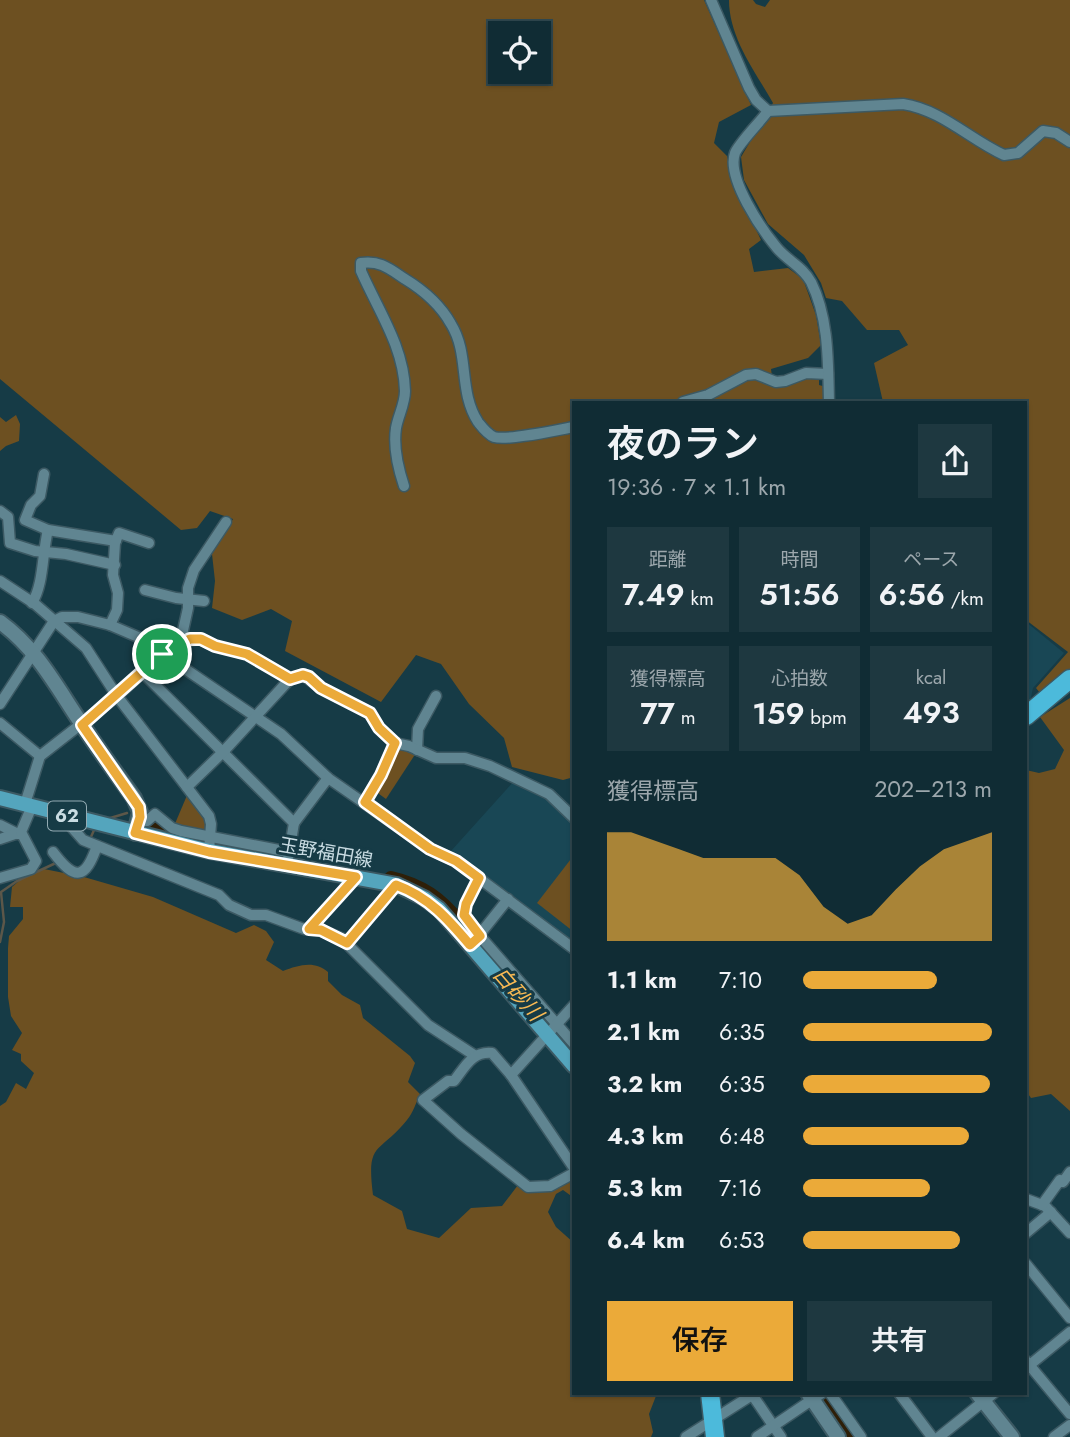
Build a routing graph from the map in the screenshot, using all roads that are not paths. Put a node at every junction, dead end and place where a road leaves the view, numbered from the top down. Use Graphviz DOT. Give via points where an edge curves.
graph roads {
  1 [pos="711,0"];
  2 [pos="768,111"];
  3 [pos="1070,142"];
  4 [pos="828,374"];
  5 [pos="687,401"];
  6 [pos="829,401"];
  7 [pos="572,426"];
  8 [pos="44,474"];
  9 [pos="404,486"];
  10 [pos="0,511"];
  11 [pos="226,522"];
  12 [pos="48,530"];
  13 [pos="116,541"];
  14 [pos="149,543"];
  15 [pos="42,551"];
  16 [pos="115,565"];
  17 [pos="0,581"];
  18 [pos="145,590"];
  19 [pos="187,600"];
  20 [pos="204,601"];
  21 [pos="32,603"];
  22 [pos="54,621"];
  23 [pos="0,622"];
  24 [pos="110,625"];
  25 [pos="180,644"];
  26 [pos="33,651"];
  27 [pos="162,654"];
  28 [pos="142,672"];
  29 [pos="290,679"];
  30 [pos="1070,679"];
  31 [pos="117,696"];
  32 [pos="436,696"];
  33 [pos="0,704"];
  34 [pos="1027,715"];
  35 [pos="256,716"];
  36 [pos="0,723"];
  37 [pos="82,725"];
  38 [pos="395,743"];
  39 [pos="417,750"];
  40 [pos="223,752"];
  41 [pos="40,756"];
  42 [pos="328,778"];
  43 [pos="187,787"];
  44 [pos="0,797"];
  45 [pos="365,802"];
  46 [pos="29,805"];
  47 [pos="61,814"];
  48 [pos="572,816"];
  49 [pos="294,823"];
  50 [pos="0,825"];
  51 [pos="137,826"];
  52 [pos="20,833"];
  53 [pos="0,839"];
  54 [pos="92,844"];
  55 [pos="210,844"];
  56 [pos="58,858"];
  57 [pos="288,858"];
  58 [pos="356,877"];
  59 [pos="0,878"];
  60 [pos="479,878"];
  61 [pos="396,885"];
  62 [pos="508,899"];
  63 [pos="309,929"];
  64 [pos="475,940"];
  65 [pos="347,943"];
  66 [pos="572,947"];
  67 [pos="572,1007"];
  68 [pos="553,1029"];
  69 [pos="572,1043"];
  70 [pos="474,1055"];
  71 [pos="572,1062"];
  72 [pos="511,1075"];
  73 [pos="572,1165"];
  74 [pos="1070,1172"];
  75 [pos="572,1174"];
  76 [pos="1027,1199"];
  77 [pos="1042,1205"];
  78 [pos="1051,1212"];
  79 [pos="1027,1232"];
  80 [pos="1070,1233"];
  81 [pos="1027,1265"];
  82 [pos="1070,1318"];
  83 [pos="1070,1332"];
  84 [pos="1027,1365"];
  85 [pos="710,1395"];
  86 [pos="751,1395"];
  87 [pos="753,1395"];
  88 [pos="832,1395"];
  89 [pos="900,1395"];
  90 [pos="815,1396"];
  91 [pos="985,1396"];
  92 [pos="1070,1414"];
  93 [pos="1070,1425"];
  94 [pos="772,1427"];
  95 [pos="713,1428"];
  96 [pos="686,1437"];
  97 [pos="757,1437"];
  98 [pos="781,1437"];
  99 [pos="838,1437"];
  100 [pos="861,1437"];
  101 [pos="932,1437"];
  102 [pos="939,1437"];
  103 [pos="1012,1437"];
  104 [pos="1054,1437"];
  1 -- 2 [label="street" via="756,100"];
  2 -- 3 [label="street" via="903,104 939,115 1004,155 1018,153 1043,131"];
  2 -- 4 [label="street" via="735,154 736,173 749,207 776,247 812,284 824,323"];
  4 -- 5 [label="street" via="806,373 785,382 746,375"];
  4 -- 6 [label="street"];
  7 -- 9 [label="street" via="492,436 470,410 462,354 446,317 415,285 385,265 361,263 402,369 405,394 396,450"];
  8 -- 12 [label="street" via="40,496 25,520"];
  10 -- 15 [label="street" via="8,517 10,543"];
  11 -- 19 [label="street" via="194,570"];
  12 -- 13 [label="street"];
  12 -- 15 [label="street"];
  13 -- 14 [label="street" via="119,533"];
  13 -- 16 [label="street"];
  15 -- 16 [label="street"];
  15 -- 21 [label="street" via="40,591"];
  16 -- 24 [label="street" via="117,610"];
  17 -- 21 [label="street"];
  18 -- 19 [label="street"];
  19 -- 20 [label="street"];
  19 -- 25 [label="street"];
  21 -- 22 [label="street"];
  22 -- 24 [label="street" via="78,617"];
  22 -- 26 [label="street"];
  22 -- 31 [label="street" via="86,648"];
  23 -- 26 [label="street"];
  24 -- 27 [label="street"];
  25 -- 27 [label="street"];
  25 -- 29 [label="street" via="201,639 247,654"];
  26 -- 33 [label="street"];
  26 -- 37 [label="street"];
  27 -- 28 [label="street"];
  27 -- 35 [label="street"];
  28 -- 31 [label="street"];
  28 -- 40 [label="street"];
  29 -- 35 [label="street"];
  29 -- 38 [label="street" via="309,677 370,713"];
  30 -- 34 [label="highway"];
  31 -- 37 [label="street"];
  31 -- 43 [label="street"];
  32 -- 39 [label="street" via="418,729"];
  35 -- 40 [label="street"];
  35 -- 42 [label="street"];
  36 -- 41 [label="street"];
  37 -- 41 [label="street"];
  37 -- 51 [label="street" via="139,807"];
  38 -- 39 [label="street"];
  38 -- 45 [label="street"];
  39 -- 48 [label="street" via="436,758 476,761 535,786"];
  40 -- 43 [label="street"];
  40 -- 49 [label="street"];
  41 -- 46 [label="street"];
  42 -- 45 [label="street"];
  42 -- 49 [label="street"];
  43 -- 55 [label="street" via="209,816"];
  44 -- 46 [label="main road, 玉野福田線 / 62"];
  45 -- 60 [label="street"];
  46 -- 47 [label="main road, 玉野福田線 / 62"];
  46 -- 52 [label="street"];
  47 -- 51 [label="main road, 玉野福田線 / 62"];
  47 -- 54 [label="street"];
  49 -- 57 [label="street"];
  50 -- 52 [label="street"];
  51 -- 55 [label="main road, 玉野福田線 / 62"];
  51 -- 55 [label="street" via="155,814 172,828"];
  52 -- 53 [label="street"];
  52 -- 59 [label="street" via="36,861 31,869"];
  54 -- 56 [label="street" via="86,870 71,872"];
  54 -- 63 [label="street" via="219,895 251,915 266,915"];
  55 -- 57 [label="main road, 玉野福田線 / 62"];
  57 -- 58 [label="main road, 玉野福田線 / 62"];
  58 -- 61 [label="main road, 玉野福田線 / 62"];
  58 -- 63 [label="street"];
  60 -- 62 [label="street"];
  60 -- 64 [label="street" via="464,915"];
  61 -- 64 [label="main road, 玉野福田線 / 62" via="424,898"];
  61 -- 65 [label="street"];
  62 -- 64 [label="street"];
  62 -- 66 [label="street"];
  63 -- 65 [label="street"];
  64 -- 68 [label="main road, 玉野福田線 / 62"];
  65 -- 70 [label="street" via="428,1025"];
  67 -- 68 [label="street"];
  68 -- 69 [label="street"];
  68 -- 71 [label="main road, 玉野福田線 / 62"];
  68 -- 72 [label="street"];
  70 -- 72 [label="street" via="492,1053"];
  70 -- 75 [label="street" via="454,1081 423,1100 430,1109 528,1187 550,1186"];
  72 -- 73 [label="street"];
  74 -- 77 [label="street"];
  76 -- 77 [label="street"];
  77 -- 78 [label="street"];
  78 -- 79 [label="street"];
  78 -- 80 [label="street"];
  81 -- 82 [label="street"];
  83 -- 84 [label="street"];
  84 -- 92 [label="street"];
  85 -- 95 [label="highway"];
  86 -- 95 [label="street"];
  87 -- 94 [label="street"];
  88 -- 100 [label="street"];
  89 -- 101 [label="street"];
  90 -- 94 [label="street"];
  90 -- 99 [label="street"];
  91 -- 102 [label="street"];
  91 -- 103 [label="street"];
  93 -- 104 [label="street"];
  94 -- 97 [label="street"];
  94 -- 98 [label="street"];
  95 -- 96 [label="street"];
}
